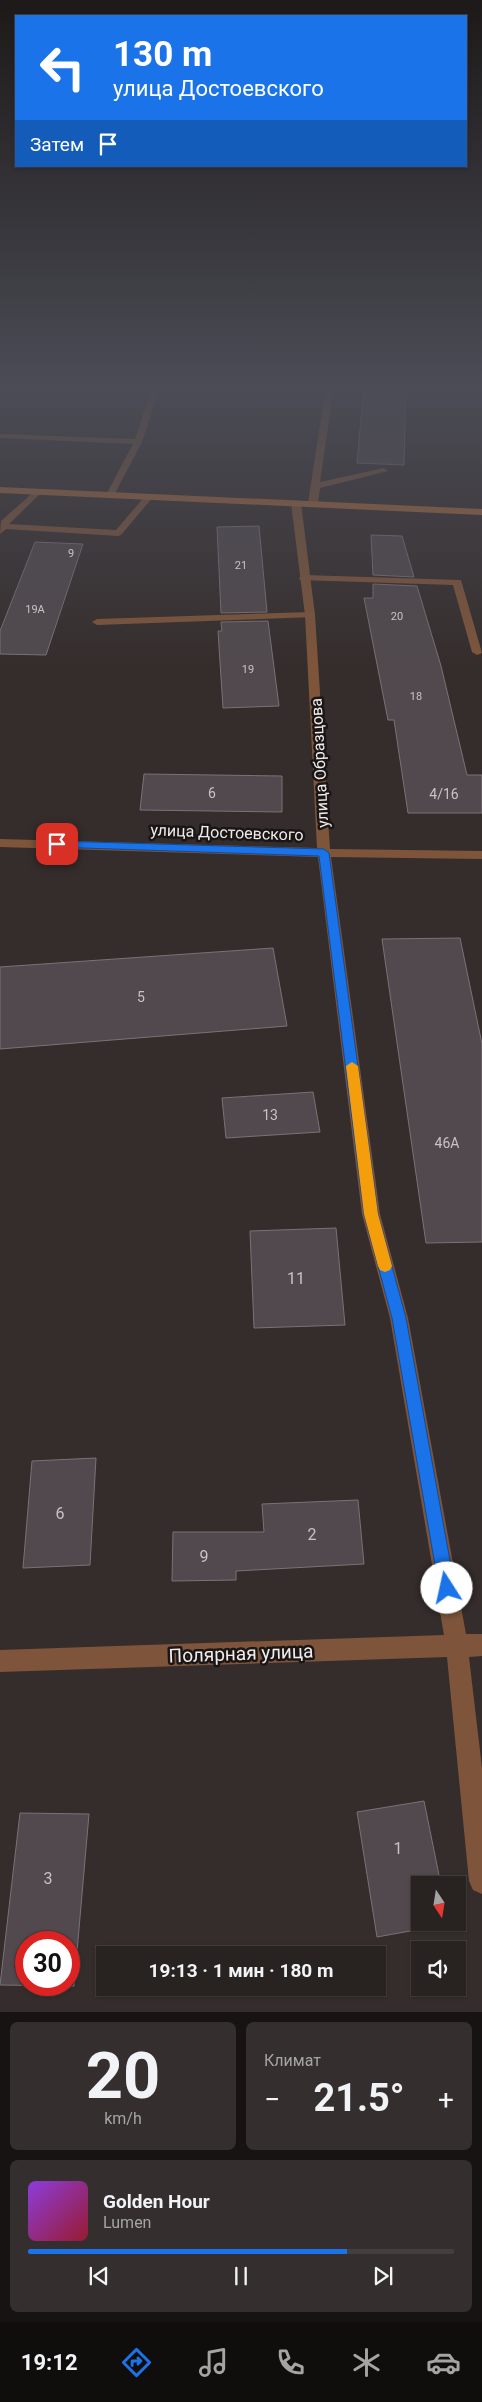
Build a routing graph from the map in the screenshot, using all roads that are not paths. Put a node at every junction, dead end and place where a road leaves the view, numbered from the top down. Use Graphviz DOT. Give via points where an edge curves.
graph roads {
  1 [pos="118,480"];
  2 [pos="317,480"];
  3 [pos="346,480"];
  4 [pos="316,486"];
  5 [pos="0,490"];
  6 [pos="37,492"];
  7 [pos="110,495"];
  8 [pos="149,497"];
  9 [pos="296,503"];
  10 [pos="314,503"];
  11 [pos="482,512"];
  12 [pos="1,529"];
  13 [pos="304,578"];
  14 [pos="310,615"];
  15 [pos="97,622"];
  16 [pos="477,652"];
  17 [pos="0,842"];
  18 [pos="324,853"];
  19 [pos="482,855"];
  20 [pos="482,1645"];
  21 [pos="457,1646"];
  22 [pos="0,1661"];
  23 [pos="482,1881"];
  1 -- 7 [label="street"];
  2 -- 4 [label="street"];
  3 -- 4 [label="street"];
  4 -- 10 [label="street"];
  5 -- 6 [label="main road"];
  6 -- 7 [label="main road"];
  6 -- 12 [label="street"];
  7 -- 8 [label="main road"];
  8 -- 9 [label="main road"];
  8 -- 12 [label="street" via="118,533"];
  9 -- 10 [label="main road"];
  9 -- 13 [label="street, улица Образцова"];
  10 -- 11 [label="main road"];
  13 -- 14 [label="street, улица Образцова"];
  13 -- 16 [label="street" via="457,582"];
  14 -- 15 [label="street"];
  14 -- 18 [label="street, улица Образцова"];
  17 -- 18 [label="street, улица Достоевского"];
  18 -- 19 [label="street, улица Достоевского"];
  18 -- 21 [label="street, улица Образцова" via="371,1214 399,1318"];
  20 -- 21 [label="street, Полярная улица"];
  21 -- 22 [label="street, Полярная улица"];
  21 -- 23 [label="street, улица Образцова"];
}
